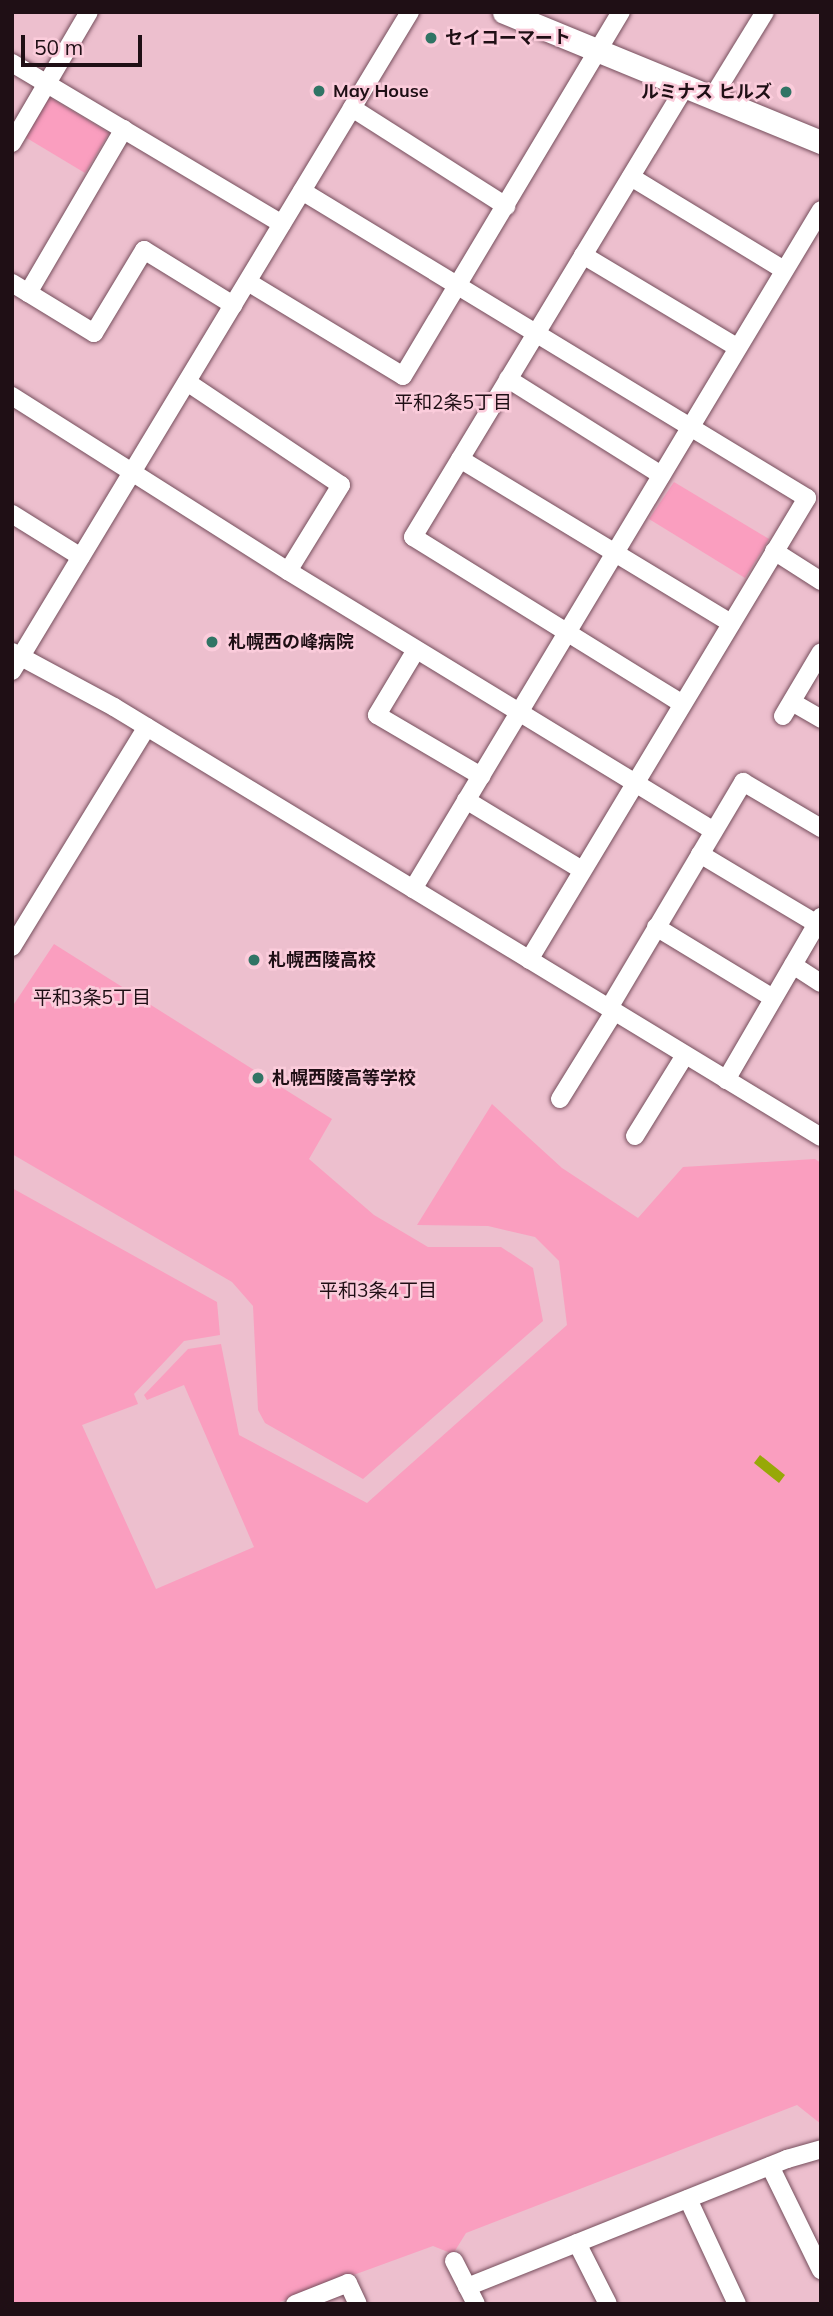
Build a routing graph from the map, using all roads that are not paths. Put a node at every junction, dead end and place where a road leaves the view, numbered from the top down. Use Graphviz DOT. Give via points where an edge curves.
graph roads {
  1 [pos="89,12"];
  2 [pos="410,12"];
  3 [pos="504,12"];
  4 [pos="621,12"];
  5 [pos="765,12"];
  6 [pos="597,51"];
  7 [pos="12,63"];
  8 [pos="47,83"];
  9 [pos="685,88"];
  10 [pos="712,99"];
  11 [pos="352,108"];
  12 [pos="124,129"];
  13 [pos="821,142"];
  14 [pos="12,143"];
  15 [pos="631,177"];
  16 [pos="302,191"];
  17 [pos="506,206"];
  18 [pos="821,210"];
  19 [pos="282,224"];
  20 [pos="583,255"];
  21 [pos="784,270"];
  22 [pos="248,282"];
  23 [pos="12,284"];
  24 [pos="459,286"];
  25 [pos="28,293"];
  26 [pos="233,305"];
  27 [pos="536,331"];
  28 [pos="737,347"];
  29 [pos="508,379"];
  30 [pos="187,382"];
  31 [pos="12,396"];
  32 [pos="690,425"];
  33 [pos="460,459"];
  34 [pos="131,474"];
  35 [pos="661,475"];
  36 [pos="12,514"];
  37 [pos="774,551"];
  38 [pos="613,553"];
  39 [pos="81,557"];
  40 [pos="288,571"];
  41 [pos="821,581"];
  42 [pos="731,623"];
  43 [pos="567,631"];
  44 [pos="416,650"];
  45 [pos="821,652"];
  46 [pos="15,660"];
  47 [pos="681,702"];
  48 [pos="518,713"];
  49 [pos="821,719"];
  50 [pos="147,727"];
  51 [pos="481,776"];
  52 [pos="636,783"];
  53 [pos="466,800"];
  54 [pos="821,828"];
  55 [pos="713,830"];
  56 [pos="699,854"];
  57 [pos="582,870"];
  58 [pos="413,889"];
  59 [pos="819,921"];
  60 [pos="656,927"];
  61 [pos="12,947"];
  62 [pos="528,960"];
  63 [pos="793,965"];
  64 [pos="821,983"];
  65 [pos="773,998"];
  66 [pos="611,1010"];
  67 [pos="685,1055"];
  68 [pos="726,1080"];
  69 [pos="561,1099"];
  70 [pos="635,1136"];
  71 [pos="821,1137"];
  72 [pos="821,2149"];
  73 [pos="770,2166"];
  74 [pos="688,2199"];
  75 [pos="577,2243"];
  76 [pos="454,2261"];
  77 [pos="821,2270"];
  78 [pos="472,2296"];
  79 [pos="295,2304"];
  80 [pos="358,2304"];
  81 [pos="607,2304"];
  82 [pos="737,2304"];
  1 -- 8 [label="street"];
  2 -- 11 [label="street"];
  3 -- 6 [label="street"];
  4 -- 6 [label="street"];
  5 -- 10 [label="street"];
  6 -- 9 [label="street"];
  6 -- 17 [label="street"];
  7 -- 8 [label="street"];
  8 -- 12 [label="street"];
  8 -- 14 [label="street"];
  9 -- 10 [label="street"];
  9 -- 15 [label="street"];
  10 -- 13 [label="street"];
  11 -- 16 [label="street"];
  11 -- 17 [label="street"];
  12 -- 19 [label="street"];
  12 -- 25 [label="street"];
  15 -- 20 [label="street"];
  15 -- 21 [label="street"];
  16 -- 19 [label="street"];
  16 -- 24 [label="street"];
  17 -- 24 [label="street"];
  18 -- 21 [label="street"];
  19 -- 22 [label="street"];
  20 -- 27 [label="street"];
  20 -- 28 [label="street"];
  21 -- 28 [label="street"];
  22 -- 24 [label="street" via="403,376"];
  22 -- 26 [label="street"];
  23 -- 25 [label="street"];
  24 -- 27 [label="street"];
  25 -- 26 [label="street" via="94,333 144,250"];
  26 -- 30 [label="street"];
  27 -- 29 [label="street"];
  27 -- 32 [label="street"];
  28 -- 32 [label="street"];
  29 -- 33 [label="street"];
  29 -- 35 [label="street"];
  30 -- 34 [label="street"];
  30 -- 40 [label="street" via="341,485"];
  31 -- 34 [label="street"];
  32 -- 35 [label="street"];
  32 -- 37 [label="street" via="807,498"];
  33 -- 38 [label="street"];
  33 -- 43 [label="street" via="412,537"];
  34 -- 39 [label="street"];
  34 -- 40 [label="street"];
  35 -- 38 [label="street"];
  36 -- 39 [label="street"];
  37 -- 41 [label="street"];
  37 -- 42 [label="street"];
  38 -- 42 [label="street"];
  38 -- 43 [label="street"];
  39 -- 46 [label="street"];
  40 -- 44 [label="street"];
  42 -- 47 [label="street"];
  43 -- 47 [label="street"];
  43 -- 48 [label="street"];
  44 -- 48 [label="street"];
  44 -- 51 [label="street" via="377,715"];
  45 -- 49 [label="street" via="788,709"];
  46 -- 50 [label="street"];
  47 -- 52 [label="street"];
  48 -- 51 [label="street"];
  48 -- 52 [label="street"];
  50 -- 58 [label="street"];
  50 -- 61 [label="street"];
  51 -- 53 [label="street"];
  52 -- 55 [label="street"];
  52 -- 57 [label="street"];
  53 -- 57 [label="street"];
  53 -- 58 [label="street"];
  54 -- 55 [label="street" via="743,782"];
  55 -- 56 [label="street"];
  56 -- 59 [label="street"];
  56 -- 60 [label="street"];
  57 -- 62 [label="street"];
  58 -- 62 [label="street"];
  59 -- 63 [label="street"];
  60 -- 65 [label="street"];
  60 -- 66 [label="street"];
  62 -- 66 [label="street"];
  63 -- 64 [label="street"];
  63 -- 65 [label="street"];
  65 -- 68 [label="street"];
  66 -- 67 [label="street"];
  66 -- 69 [label="street"];
  67 -- 68 [label="street"];
  67 -- 70 [label="street"];
  68 -- 71 [label="street"];
  72 -- 73 [label="street"];
  73 -- 74 [label="street"];
  73 -- 77 [label="street"];
  74 -- 75 [label="street"];
  74 -- 82 [label="street"];
  75 -- 78 [label="street"];
  75 -- 81 [label="street"];
  76 -- 78 [label="street"];
  79 -- 80 [label="street" via="348,2283"];
}
